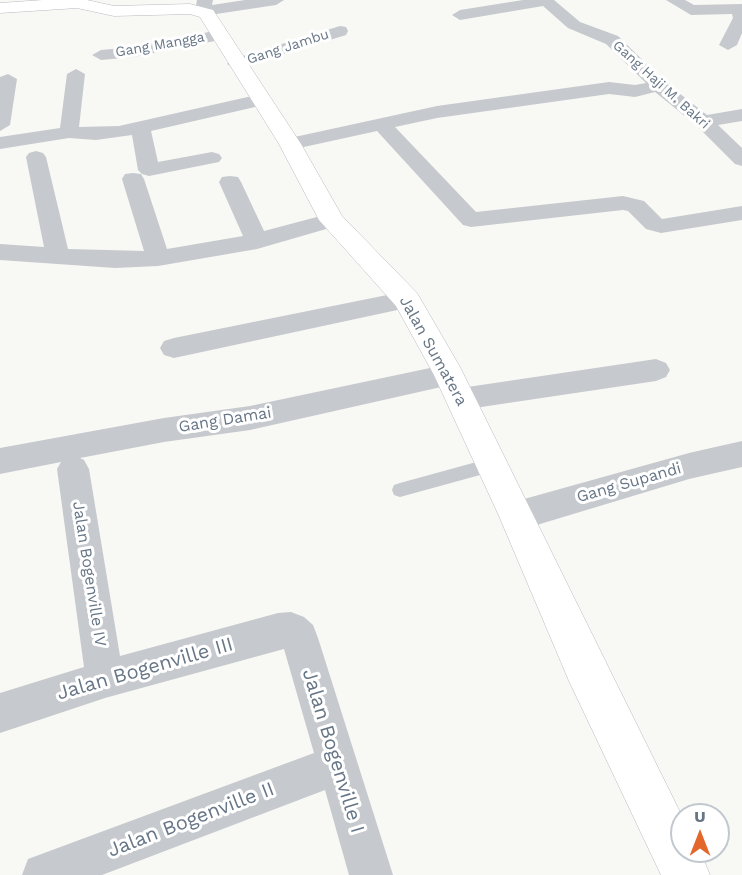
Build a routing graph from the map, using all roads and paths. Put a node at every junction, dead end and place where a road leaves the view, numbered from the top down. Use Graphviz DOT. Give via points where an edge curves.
graph roads {
  1 [pos="276,0"];
  2 [pos="674,0"];
  3 [pos="545,1"];
  4 [pos="735,5"];
  5 [pos="0,8"];
  6 [pos="209,15"];
  7 [pos="459,15"];
  8 [pos="340,31"];
  9 [pos="728,45"];
  10 [pos="101,54"];
  11 [pos="236,64"];
  12 [pos="76,74"];
  13 [pos="8,79"];
  14 [pos="659,86"];
  15 [pos="261,100"];
  16 [pos="742,115"];
  17 [pos="703,121"];
  18 [pos="381,124"];
  19 [pos="0,125"];
  20 [pos="141,128"];
  21 [pos="69,132"];
  22 [pos="0,143"];
  23 [pos="290,144"];
  24 [pos="36,157"];
  25 [pos="212,158"];
  26 [pos="742,160"];
  27 [pos="133,179"];
  28 [pos="230,182"];
  29 [pos="742,213"];
  30 [pos="332,220"];
  31 [pos="257,241"];
  32 [pos="0,252"];
  33 [pos="57,254"];
  34 [pos="158,258"];
  35 [pos="407,300"];
  36 [pos="174,348"];
  37 [pos="656,370"];
  38 [pos="455,387"];
  39 [pos="742,454"];
  40 [pos="0,461"];
  41 [pos="491,465"];
  42 [pos="73,469"];
  43 [pos="400,490"];
  44 [pos="517,516"];
  45 [pos="291,630"];
  46 [pos="105,679"];
  47 [pos="0,713"];
  48 [pos="337,765"];
  49 [pos="44,875"];
  50 [pos="371,875"];
  51 [pos="686,875"];
  1 -- 6 [label="street, Gang Mangga"];
  2 -- 4 [label="street" via="691,10"];
  3 -- 7 [label="street"];
  3 -- 14 [label="street, Gang Haji M. Bakri" via="574,25 612,40"];
  4 -- 9 [label="street" via="741,18"];
  5 -- 6 [label="street" via="67,3 114,11"];
  6 -- 10 [label="street, Gang Mangga" via="133,52"];
  6 -- 11 [label="street, Jalan Sumatera"];
  8 -- 11 [label="street, Gang Jambu"];
  11 -- 15 [label="street, Jalan Sumatera"];
  12 -- 21 [label="street"];
  13 -- 19 [label="street"];
  14 -- 17 [label="street, Gang Haji M. Bakri"];
  14 -- 18 [label="street" via="470,107"];
  15 -- 20 [label="street"];
  15 -- 23 [label="street, Jalan Sumatera"];
  16 -- 17 [label="street"];
  17 -- 26 [label="street, Gang Haji M. Bakri"];
  18 -- 23 [label="street"];
  18 -- 29 [label="street" via="471,220 622,203 636,206 661,226"];
  20 -- 21 [label="street" via="96,134"];
  20 -- 25 [label="street" via="149,170"];
  21 -- 22 [label="street"];
  23 -- 30 [label="street, Jalan Sumatera"];
  24 -- 33 [label="street"];
  27 -- 34 [label="street"];
  28 -- 31 [label="street"];
  30 -- 31 [label="street"];
  30 -- 35 [label="street, Jalan Sumatera"];
  31 -- 34 [label="street"];
  32 -- 33 [label="street"];
  33 -- 34 [label="street" via="115,260"];
  35 -- 36 [label="street"];
  35 -- 38 [label="street, Jalan Sumatera"];
  37 -- 38 [label="street, Gang Damai"];
  38 -- 40 [label="street, Gang Damai" via="164,430"];
  38 -- 41 [label="street, Jalan Sumatera"];
  39 -- 44 [label="street, Gang Supandi"];
  41 -- 43 [label="lane"];
  41 -- 44 [label="street, Jalan Sumatera"];
  42 -- 46 [label="street, Jalan Bogenville IV"];
  44 -- 51 [label="street, Jalan Sumatera" via="584,666"];
  45 -- 46 [label="street, Jalan Bogenville III"];
  45 -- 48 [label="street, Jalan Bogenville I" via="300,638"];
  46 -- 47 [label="street, Jalan Bogenville III"];
  48 -- 49 [label="street, Jalan Bogenville II"];
  48 -- 50 [label="street, Jalan Bogenville I"];
}
